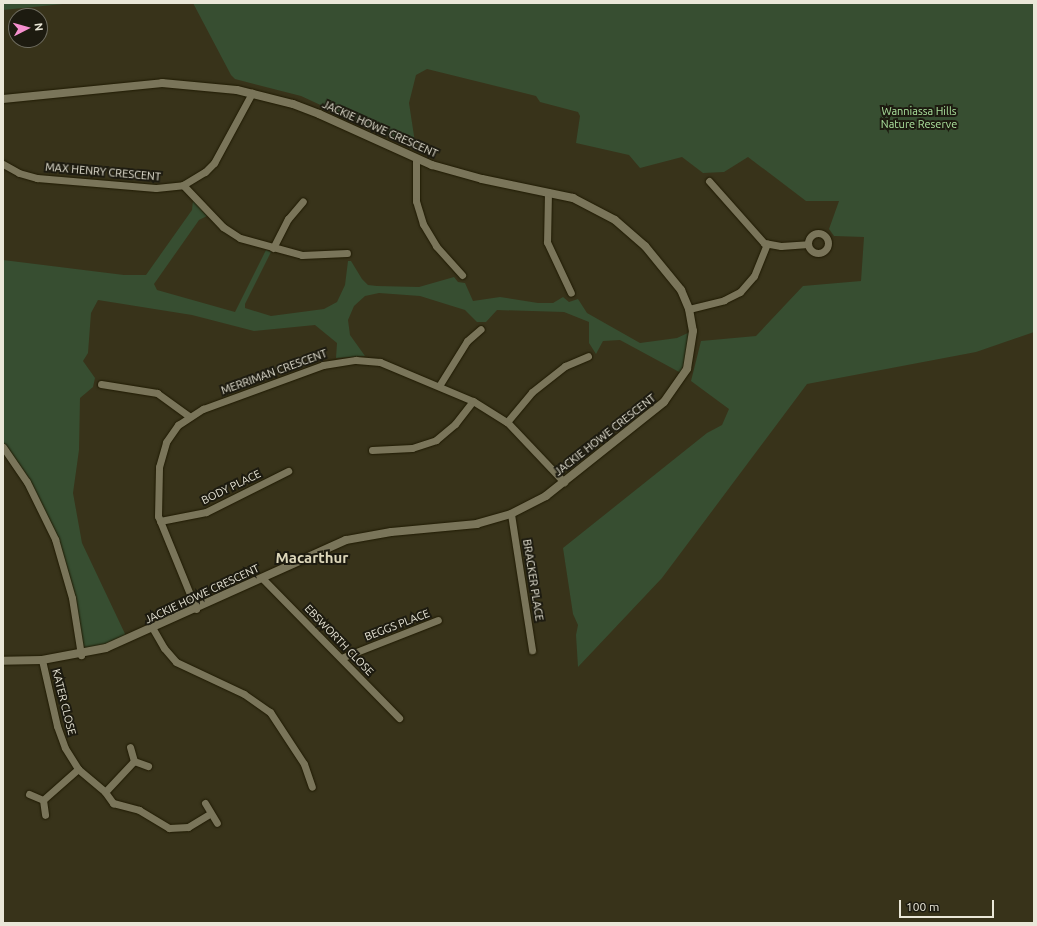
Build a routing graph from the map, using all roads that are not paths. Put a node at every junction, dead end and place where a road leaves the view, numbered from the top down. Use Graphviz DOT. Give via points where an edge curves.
graph roads {
  1 [pos="252,93"];
  2 [pos="3,99"];
  3 [pos="416,159"];
  4 [pos="3,164"];
  5 [pos="709,181"];
  6 [pos="183,185"];
  7 [pos="548,192"];
  8 [pos="303,201"];
  9 [pos="767,244"];
  10 [pos="808,244"];
  11 [pos="273,248"];
  12 [pos="348,253"];
  13 [pos="462,274"];
  14 [pos="571,293"];
  15 [pos="689,309"];
  16 [pos="481,329"];
  17 [pos="588,356"];
  18 [pos="101,384"];
  19 [pos="439,386"];
  20 [pos="473,401"];
  21 [pos="189,416"];
  22 [pos="507,422"];
  23 [pos="3,447"];
  24 [pos="372,450"];
  25 [pos="288,471"];
  26 [pos="564,482"];
  27 [pos="511,514"];
  28 [pos="160,521"];
  29 [pos="262,578"];
  30 [pos="196,609"];
  31 [pos="438,620"];
  32 [pos="153,629"];
  33 [pos="532,650"];
  34 [pos="81,655"];
  35 [pos="341,658"];
  36 [pos="42,660"];
  37 [pos="3,661"];
  38 [pos="399,718"];
  39 [pos="130,747"];
  40 [pos="134,761"];
  41 [pos="148,766"];
  42 [pos="78,768"];
  43 [pos="312,787"];
  44 [pos="105,792"];
  45 [pos="29,794"];
  46 [pos="43,800"];
  47 [pos="205,802"];
  48 [pos="45,814"];
  49 [pos="210,814"];
  50 [pos="217,823"];
  1 -- 2 [label="street, JACKIE HOWE CRESCENT" via="208,86 162,83"];
  1 -- 3 [label="street, JACKIE HOWE CRESCENT" via="319,114"];
  1 -- 6 [label="street, MAX HENRY CRESCENT" via="214,163 205,172"];
  3 -- 7 [label="street, JACKIE HOWE CRESCENT" via="482,179"];
  3 -- 13 [label="street" via="416,201 423,224 436,246"];
  4 -- 6 [label="street, MAX HENRY CRESCENT" via="19,173 38,178 156,188"];
  5 -- 9 [label="street" via="756,236"];
  6 -- 11 [label="street" via="229,231"];
  7 -- 14 [label="street" via="547,242"];
  7 -- 15 [label="street, JACKIE HOWE CRESCENT" via="584,203 631,232 673,279"];
  8 -- 11 [label="street" via="288,219"];
  9 -- 10 [label="street"];
  9 -- 15 [label="street" via="754,276 740,292 724,300"];
  11 -- 12 [label="street" via="302,255"];
  15 -- 26 [label="street, JACKIE HOWE CRESCENT" via="693,331 691,354 675,390 658,408"];
  16 -- 19 [label="street" via="467,341"];
  17 -- 22 [label="street" via="565,366 532,392"];
  18 -- 21 [label="street" via="157,393"];
  19 -- 20 [label="street, MERRIMAN CRESCENT"];
  19 -- 21 [label="street, MERRIMAN CRESCENT" via="380,362 344,360 323,365"];
  20 -- 22 [label="street, MERRIMAN CRESCENT"];
  20 -- 24 [label="street" via="455,424 436,440 412,448"];
  21 -- 28 [label="street, MERRIMAN CRESCENT" via="174,431 161,454 157,504"];
  22 -- 26 [label="street, MERRIMAN CRESCENT"];
  23 -- 34 [label="street" via="27,482 55,539 71,593"];
  25 -- 28 [label="street, BODY PLACE" via="206,512"];
  26 -- 27 [label="street, JACKIE HOWE CRESCENT" via="546,496"];
  27 -- 29 [label="street, JACKIE HOWE CRESCENT" via="477,524 391,532 346,540"];
  27 -- 33 [label="street, BRACKER PLACE"];
  28 -- 30 [label="street, MERRIMAN CRESCENT"];
  29 -- 30 [label="street, JACKIE HOWE CRESCENT"];
  29 -- 35 [label="street, EBSWORTH CLOSE"];
  30 -- 32 [label="street, JACKIE HOWE CRESCENT"];
  31 -- 35 [label="street, BEGGS PLACE"];
  32 -- 34 [label="street, JACKIE HOWE CRESCENT" via="126,642"];
  32 -- 43 [label="street" via="176,662 244,694 270,712 304,764"];
  34 -- 36 [label="street, JACKIE HOWE CRESCENT"];
  35 -- 38 [label="street, EBSWORTH CLOSE"];
  36 -- 37 [label="street, JACKIE HOWE CRESCENT"];
  36 -- 42 [label="street, KATER CLOSE" via="61,741"];
  39 -- 40 [label="street"];
  40 -- 41 [label="street"];
  40 -- 44 [label="street"];
  42 -- 44 [label="street, KATER CLOSE"];
  42 -- 46 [label="street"];
  44 -- 49 [label="street, KATER CLOSE" via="113,803 139,810 169,828 188,827"];
  45 -- 46 [label="street"];
  46 -- 48 [label="street"];
  47 -- 49 [label="street"];
  49 -- 50 [label="street"];
}
